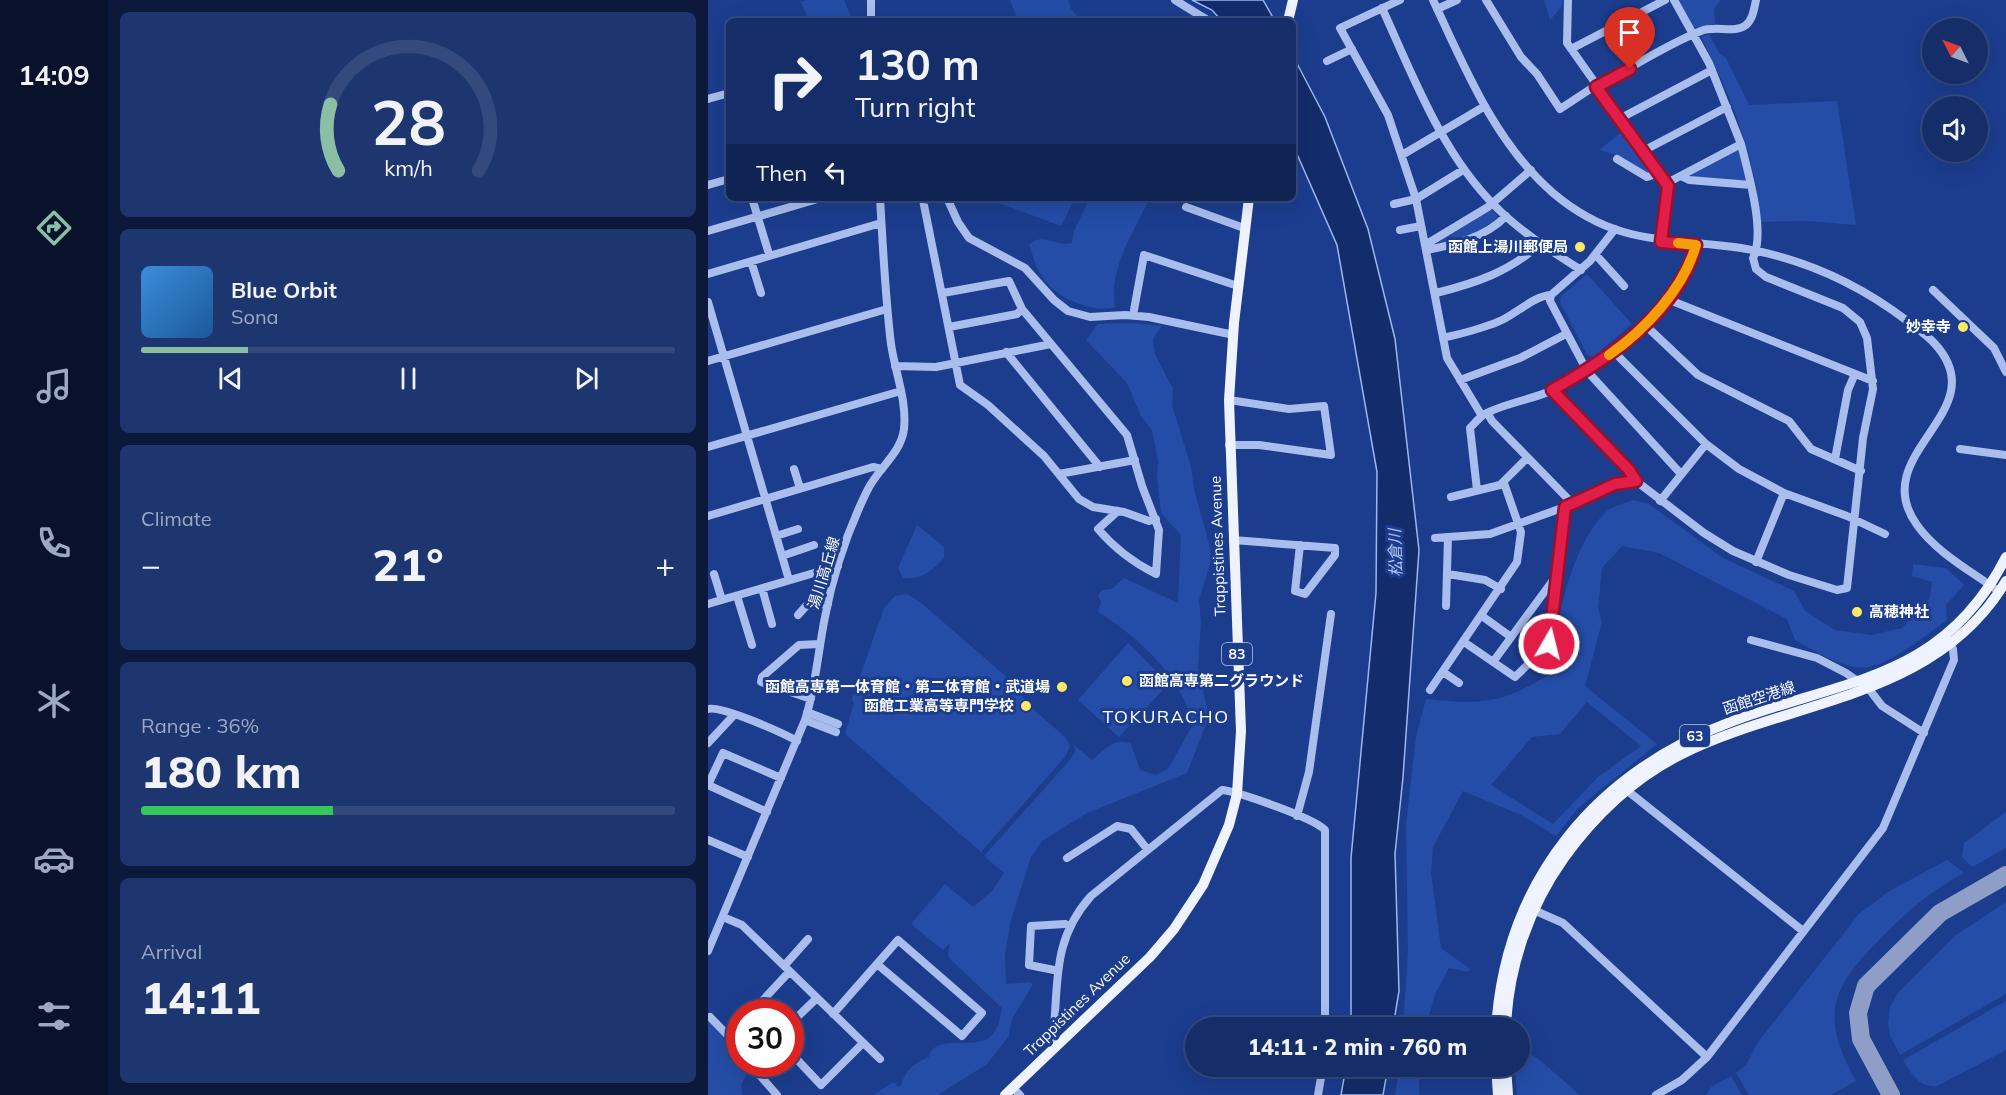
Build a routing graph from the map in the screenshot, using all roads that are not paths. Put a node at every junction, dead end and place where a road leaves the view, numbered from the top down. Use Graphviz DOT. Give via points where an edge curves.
graph roads {
  1 [pos="871,0"];
  2 [pos="1175,0"];
  3 [pos="1293,0"];
  4 [pos="1400,0"];
  5 [pos="1433,0"];
  6 [pos="1457,0"];
  7 [pos="1487,0"];
  8 [pos="1568,0"];
  9 [pos="1665,0"];
  10 [pos="1674,0"];
  11 [pos="1756,0"];
  12 [pos="1382,8"];
  13 [pos="1437,9"];
  14 [pos="871,18"];
  15 [pos="1204,18"];
  16 [pos="1289,18"];
  17 [pos="1694,34"];
  18 [pos="1352,49"];
  19 [pos="1571,49"];
  20 [pos="1327,61"];
  21 [pos="1712,70"];
  22 [pos="1595,87"];
  23 [pos="726,94"];
  24 [pos="708,99"];
  25 [pos="1485,106"];
  26 [pos="1727,107"];
  27 [pos="1619,119"];
  28 [pos="1442,132"];
  29 [pos="1741,144"];
  30 [pos="1643,151"];
  31 [pos="1402,155"];
  32 [pos="1617,159"];
  33 [pos="1463,170"];
  34 [pos="1531,170"];
  35 [pos="1659,173"];
  36 [pos="1681,176"];
  37 [pos="726,180"];
  38 [pos="708,183"];
  39 [pos="1666,183"];
  40 [pos="1750,185"];
  41 [pos="1416,199"];
  42 [pos="753,201"];
  43 [pos="810,201"];
  44 [pos="880,201"];
  45 [pos="923,201"];
  46 [pos="948,201"];
  47 [pos="1248,201"];
  48 [pos="1492,203"];
  49 [pos="1394,204"];
  50 [pos="1185,207"];
  51 [pos="758,216"];
  52 [pos="1506,216"];
  53 [pos="881,223"];
  54 [pos="1421,226"];
  55 [pos="1244,228"];
  56 [pos="1615,229"];
  57 [pos="1400,230"];
  58 [pos="708,231"];
  59 [pos="1661,242"];
  60 [pos="1540,244"];
  61 [pos="1696,245"];
  62 [pos="1426,247"];
  63 [pos="768,251"];
  64 [pos="1756,251"];
  65 [pos="1596,255"];
  66 [pos="751,261"];
  67 [pos="1581,270"];
  68 [pos="708,274"];
  69 [pos="1238,286"];
  70 [pos="1624,286"];
  71 [pos="1933,290"];
  72 [pos="761,293"];
  73 [pos="943,293"];
  74 [pos="1436,293"];
  75 [pos="1551,295"];
  76 [pos="1667,299"];
  77 [pos="708,302"];
  78 [pos="887,309"];
  79 [pos="1022,309"];
  80 [pos="1134,310"];
  81 [pos="1644,324"];
  82 [pos="949,327"];
  83 [pos="1566,333"];
  84 [pos="1234,335"];
  85 [pos="1443,338"];
  86 [pos="1051,344"];
  87 [pos="1006,352"];
  88 [pos="1614,352"];
  89 [pos="724,356"];
  90 [pos="708,361"];
  91 [pos="955,362"];
  92 [pos="895,366"];
  93 [pos="1587,371"];
  94 [pos="2006,372"];
  95 [pos="1854,376"];
  96 [pos="1460,380"];
  97 [pos="1873,381"];
  98 [pos="1552,390"];
  99 [pos="902,391"];
  100 [pos="1229,400"];
  101 [pos="1485,415"];
  102 [pos="747,436"];
  103 [pos="1706,444"];
  104 [pos="1229,445"];
  105 [pos="708,447"];
  106 [pos="1960,449"];
  107 [pos="2006,455"];
  108 [pos="1527,458"];
  109 [pos="1834,459"];
  110 [pos="1134,460"];
  111 [pos="1100,467"];
  112 [pos="794,469"];
  113 [pos="882,470"];
  114 [pos="1861,471"];
  115 [pos="1059,474"];
  116 [pos="1681,474"];
  117 [pos="1636,481"];
  118 [pos="1504,483"];
  119 [pos="800,488"];
  120 [pos="1477,490"];
  121 [pos="1784,493"];
  122 [pos="1451,497"];
  123 [pos="766,499"];
  124 [pos="1660,501"];
  125 [pos="1567,509"];
  126 [pos="1118,511"];
  127 [pos="708,516"];
  128 [pos="1156,519"];
  129 [pos="1854,520"];
  130 [pos="1519,527"];
  131 [pos="798,530"];
  132 [pos="1885,534"];
  133 [pos="776,536"];
  134 [pos="1448,537"];
  135 [pos="1436,538"];
  136 [pos="1233,540"];
  137 [pos="814,545"];
  138 [pos="1300,545"];
  139 [pos="782,555"];
  140 [pos="2006,556"];
  141 [pos="1756,562"];
  142 [pos="838,566"];
  143 [pos="1559,572"];
  144 [pos="714,574"];
  145 [pos="1448,574"];
  146 [pos="789,580"];
  147 [pos="2006,581"];
  148 [pos="762,588"];
  149 [pos="1995,588"];
  150 [pos="1500,589"];
  151 [pos="737,596"];
  152 [pos="722,600"];
  153 [pos="708,604"];
  154 [pos="828,604"];
  155 [pos="1446,606"];
  156 [pos="1331,614"];
  157 [pos="798,615"];
  158 [pos="1482,616"];
  159 [pos="772,624"];
  160 [pos="1511,637"];
  161 [pos="1751,640"];
  162 [pos="1464,642"];
  163 [pos="819,644"];
  164 [pos="752,645"];
  165 [pos="1953,650"];
  166 [pos="1493,662"];
  167 [pos="1443,672"];
  168 [pos="1859,682"];
  169 [pos="1459,683"];
  170 [pos="1869,689"];
  171 [pos="1430,690"];
  172 [pos="811,699"];
  173 [pos="708,709"];
  174 [pos="734,715"];
  175 [pos="806,716"];
  176 [pos="837,728"];
  177 [pos="1924,733"];
  178 [pos="797,741"];
  179 [pos="708,743"];
  180 [pos="781,778"];
  181 [pos="708,785"];
  182 [pos="1623,786"];
  183 [pos="1237,794"];
  184 [pos="766,812"];
  185 [pos="1297,816"];
  186 [pos="709,844"];
  187 [pos="1148,850"];
  188 [pos="748,857"];
  189 [pos="1068,858"];
  190 [pos="1530,908"];
  191 [pos="723,917"];
  192 [pos="1065,924"];
  193 [pos="1803,931"];
  194 [pos="808,939"];
  195 [pos="708,951"];
  196 [pos="877,964"];
  197 [pos="787,969"];
  198 [pos="1054,970"];
  199 [pos="816,998"];
  200 [pos="763,999"];
  201 [pos="804,1010"];
  202 [pos="833,1014"];
  203 [pos="710,1017"];
  204 [pos="1325,1017"];
  205 [pos="1497,1017"];
  206 [pos="1507,1017"];
  207 [pos="726,1034"];
  208 [pos="864,1043"];
  209 [pos="1055,1046"];
  210 [pos="1707,1057"];
  211 [pos="880,1059"];
  212 [pos="804,1067"];
  213 [pos="761,1077"];
  214 [pos="1321,1077"];
  215 [pos="1497,1077"];
  216 [pos="1507,1077"];
  217 [pos="1013,1093"];
  218 [pos="777,1095"];
  219 [pos="1318,1095"];
  220 [pos="1498,1095"];
  221 [pos="1508,1095"];
  222 [pos="1656,1095"];
  1 -- 14 [label="street"];
  2 -- 15 [label="street"];
  3 -- 16 [label="main road"];
  4 -- 12 [label="street"];
  5 -- 13 [label="street"];
  6 -- 13 [label="street"];
  7 -- 22 [label="street" via="1521,57 1560,110"];
  8 -- 19 [label="street" via="1567,43"];
  9 -- 19 [label="street"];
  10 -- 17 [label="street"];
  11 -- 17 [label="street" via="1746,26 1732,30 1718,27"];
  12 -- 18 [label="street" via="1340,28"];
  12 -- 28 [label="street"];
  13 -- 25 [label="street"];
  17 -- 21 [label="street"];
  17 -- 22 [label="street"];
  18 -- 20 [label="street"];
  18 -- 31 [label="street" via="1388,115"];
  19 -- 22 [label="street"];
  21 -- 26 [label="street"];
  21 -- 27 [label="street"];
  22 -- 27 [label="street"];
  23 -- 24 [label="street"];
  25 -- 28 [label="street"];
  25 -- 34 [label="street"];
  26 -- 29 [label="street"];
  26 -- 30 [label="street"];
  27 -- 30 [label="street"];
  28 -- 31 [label="street"];
  28 -- 33 [label="street"];
  29 -- 36 [label="street"];
  29 -- 40 [label="street"];
  30 -- 35 [label="street"];
  31 -- 41 [label="street"];
  32 -- 35 [label="street" via="1647,177"];
  33 -- 41 [label="street"];
  33 -- 48 [label="street"];
  34 -- 48 [label="street"];
  34 -- 56 [label="street" via="1570,206"];
  35 -- 39 [label="street"];
  36 -- 39 [label="street"];
  36 -- 40 [label="street"];
  37 -- 38 [label="street"];
  39 -- 59 [label="street"];
  40 -- 64 [label="street" via="1759,244"];
  41 -- 49 [label="street"];
  41 -- 54 [label="street"];
  42 -- 51 [label="street"];
  43 -- 51 [label="street"];
  44 -- 53 [label="street, 湯川高丘線"];
  45 -- 73 [label="street"];
  46 -- 84 [label="street" via="969,238 1025,268 1054,300 1072,313 1096,318 1134,315"];
  47 -- 55 [label="main road, Trappistines Avenue / 83"];
  48 -- 52 [label="street"];
  48 -- 62 [label="street"];
  50 -- 55 [label="street"];
  51 -- 58 [label="street"];
  51 -- 63 [label="street"];
  52 -- 60 [label="street"];
  52 -- 62 [label="street" via="1477,236 1448,246"];
  53 -- 66 [label="street"];
  53 -- 78 [label="street, 湯川高丘線"];
  54 -- 57 [label="street"];
  54 -- 62 [label="street"];
  55 -- 69 [label="main road, Trappistines Avenue / 83"];
  56 -- 59 [label="street"];
  56 -- 65 [label="street"];
  59 -- 61 [label="street"];
  60 -- 67 [label="street"];
  60 -- 74 [label="street" via="1494,275"];
  61 -- 64 [label="street"];
  61 -- 76 [label="street" via="1684,274"];
  62 -- 74 [label="street"];
  64 -- 97 [label="street" via="1753,263 1762,275 1838,305 1860,322 1868,338"];
  64 -- 149 [label="street" via="1801,263 1863,290 1929,338 1942,353 1950,374 1949,401 1910,462 1905,496 1911,516 1923,534"];
  65 -- 67 [label="street"];
  65 -- 70 [label="street"];
  66 -- 68 [label="street"];
  66 -- 72 [label="street"];
  67 -- 75 [label="street"];
  69 -- 80 [label="street" via="1143,255"];
  69 -- 84 [label="main road, Trappistines Avenue / 83"];
  71 -- 94 [label="street" via="1994,348"];
  73 -- 79 [label="street" via="1005,280"];
  73 -- 82 [label="street"];
  74 -- 85 [label="street"];
  75 -- 83 [label="street" via="1550,301"];
  75 -- 85 [label="street" via="1543,295 1488,326"];
  76 -- 81 [label="street"];
  76 -- 95 [label="street"];
  77 -- 89 [label="street"];
  78 -- 89 [label="street"];
  78 -- 92 [label="street, 湯川高丘線"];
  79 -- 82 [label="street" via="1017,314"];
  79 -- 86 [label="street"];
  81 -- 88 [label="street"];
  81 -- 109 [label="street" via="1698,375 1789,421 1807,446"];
  82 -- 91 [label="street"];
  83 -- 93 [label="street"];
  83 -- 96 [label="street" via="1520,358"];
  84 -- 100 [label="main road, Trappistines Avenue / 83"];
  85 -- 96 [label="street" via="1447,358"];
  86 -- 87 [label="street"];
  86 -- 110 [label="street" via="1127,435"];
  87 -- 91 [label="street"];
  87 -- 111 [label="street"];
  88 -- 93 [label="street"];
  88 -- 103 [label="street"];
  89 -- 90 [label="street"];
  89 -- 102 [label="street"];
  91 -- 92 [label="street" via="936,367"];
  91 -- 115 [label="street" via="963,389 988,405"];
  92 -- 99 [label="street, 湯川高丘線"];
  93 -- 98 [label="street"];
  93 -- 116 [label="street"];
  95 -- 97 [label="street"];
  95 -- 109 [label="street"];
  96 -- 101 [label="street"];
  97 -- 114 [label="street"];
  98 -- 101 [label="street"];
  98 -- 117 [label="street"];
  99 -- 102 [label="street"];
  99 -- 113 [label="street, 湯川高丘線" via="904,431"];
  100 -- 104 [label="main road, Trappistines Avenue / 83"];
  100 -- 104 [label="street" via="1289,409 1324,406 1331,455"];
  101 -- 108 [label="street"];
  101 -- 120 [label="street" via="1470,428"];
  102 -- 105 [label="street"];
  102 -- 123 [label="street"];
  103 -- 116 [label="street"];
  103 -- 121 [label="street"];
  104 -- 136 [label="main road, Trappistines Avenue / 83"];
  106 -- 107 [label="street"];
  108 -- 118 [label="street"];
  108 -- 125 [label="street"];
  109 -- 114 [label="street"];
  110 -- 111 [label="street"];
  110 -- 128 [label="street"];
  111 -- 115 [label="street"];
  112 -- 119 [label="street"];
  113 -- 119 [label="street" via="873,466"];
  113 -- 142 [label="street, 湯川高丘線" via="867,490"];
  114 -- 129 [label="street"];
  115 -- 126 [label="street" via="1079,499 1093,507"];
  116 -- 124 [label="street"];
  117 -- 124 [label="street"];
  117 -- 125 [label="street" via="1615,484"];
  118 -- 120 [label="street"];
  118 -- 130 [label="street"];
  119 -- 123 [label="street"];
  120 -- 122 [label="street"];
  121 -- 129 [label="street"];
  121 -- 141 [label="street"];
  123 -- 127 [label="street"];
  123 -- 133 [label="street"];
  124 -- 141 [label="street" via="1704,533"];
  125 -- 130 [label="street"];
  125 -- 143 [label="street"];
  126 -- 128 [label="street" via="1149,521"];
  126 -- 128 [label="street" via="1098,529 1133,563 1156,574"];
  129 -- 132 [label="street"];
  129 -- 141 [label="street" via="1849,581 1843,590"];
  130 -- 134 [label="street"];
  130 -- 150 [label="street" via="1517,562"];
  131 -- 133 [label="street"];
  133 -- 139 [label="street"];
  134 -- 135 [label="street"];
  134 -- 145 [label="street"];
  136 -- 138 [label="street"];
  136 -- 183 [label="main road, Trappistines Avenue / 83" via="1241,730"];
  137 -- 139 [label="street"];
  138 -- 138 [label="street" via="1335,548 1335,555 1305,594 1295,591"];
  139 -- 146 [label="street"];
  140 -- 149 [label="main road, 函館空港線 / 63"];
  142 -- 146 [label="street"];
  142 -- 154 [label="street, 湯川高丘線"];
  143 -- 160 [label="street"];
  143 -- 166 [label="street" via="1549,644 1515,677"];
  144 -- 152 [label="street"];
  145 -- 150 [label="street" via="1485,580"];
  145 -- 155 [label="street"];
  146 -- 148 [label="street"];
  147 -- 149 [label="main road, 函館空港線 / 63"];
  148 -- 151 [label="street"];
  148 -- 159 [label="street"];
  149 -- 168 [label="main road, 函館空港線 / 63" via="1944,636 1904,663"];
  149 -- 170 [label="main road, 函館空港線 / 63" via="1975,622 1942,651"];
  150 -- 158 [label="street"];
  151 -- 152 [label="street"];
  151 -- 164 [label="street"];
  152 -- 153 [label="street"];
  154 -- 157 [label="street" via="806,606"];
  154 -- 163 [label="street, 湯川高丘線"];
  156 -- 185 [label="street" via="1309,772"];
  158 -- 160 [label="street"];
  158 -- 162 [label="street"];
  160 -- 166 [label="street"];
  161 -- 168 [label="street" via="1817,658"];
  162 -- 166 [label="street"];
  162 -- 167 [label="street"];
  163 -- 172 [label="street, 湯川高丘線"];
  163 -- 172 [label="street" via="800,645 761,682"];
  165 -- 177 [label="street" via="1954,660"];
  167 -- 169 [label="street"];
  167 -- 171 [label="street"];
  168 -- 170 [label="street"];
  168 -- 182 [label="main road, 函館空港線 / 63" via="1702,733 1654,758"];
  170 -- 177 [label="street" via="1882,706"];
  170 -- 182 [label="main road, 函館空港線 / 63" via="1726,734"];
  172 -- 175 [label="street, 湯川高丘線"];
  173 -- 174 [label="street"];
  174 -- 178 [label="street"];
  174 -- 179 [label="street"];
  175 -- 176 [label="street"];
  175 -- 178 [label="street, 湯川高丘線"];
  177 -- 193 [label="street" via="1883,828"];
  178 -- 180 [label="street, 湯川高丘線"];
  180 -- 181 [label="street" via="723,753"];
  180 -- 184 [label="street, 湯川高丘線"];
  181 -- 184 [label="street"];
  182 -- 190 [label="main road, 函館空港線 / 63" via="1570,850"];
  182 -- 193 [label="street"];
  183 -- 185 [label="street"];
  183 -- 187 [label="street" via="1219,790"];
  183 -- 209 [label="main road, Trappistines Avenue / 83" via="1222,847 1174,929 1150,957"];
  184 -- 188 [label="street, 湯川高丘線"];
  185 -- 204 [label="street" via="1325,831"];
  186 -- 188 [label="street"];
  187 -- 189 [label="street" via="1131,829 1116,826"];
  187 -- 209 [label="street" via="1091,896 1065,934 1059,961"];
  188 -- 191 [label="street, 湯川高丘線"];
  190 -- 205 [label="main road, 函館空港線 / 63" via="1504,968"];
  190 -- 206 [label="main road, 函館空港線 / 63"];
  190 -- 210 [label="street" via="1563,923"];
  191 -- 195 [label="street, 湯川高丘線"];
  191 -- 197 [label="street" via="742,925"];
  192 -- 198 [label="street" via="1031,926 1029,965"];
  193 -- 210 [label="street"];
  194 -- 197 [label="street"];
  196 -- 196 [label="street" via="962,1036 982,1013 898,940"];
  196 -- 202 [label="street"];
  197 -- 199 [label="street"];
  197 -- 200 [label="street"];
  199 -- 201 [label="street"];
  199 -- 202 [label="street"];
  202 -- 208 [label="street"];
  203 -- 207 [label="street"];
  208 -- 211 [label="street"];
  208 -- 212 [label="street" via="821,1085"];
  209 -- 217 [label="main road, Trappistines Avenue / 83"];
  210 -- 222 [label="street" via="1683,1080"];
  213 -- 218 [label="street"];
  214 -- 219 [label="street"];
  215 -- 220 [label="main road"];
  216 -- 221 [label="main road"];
}
